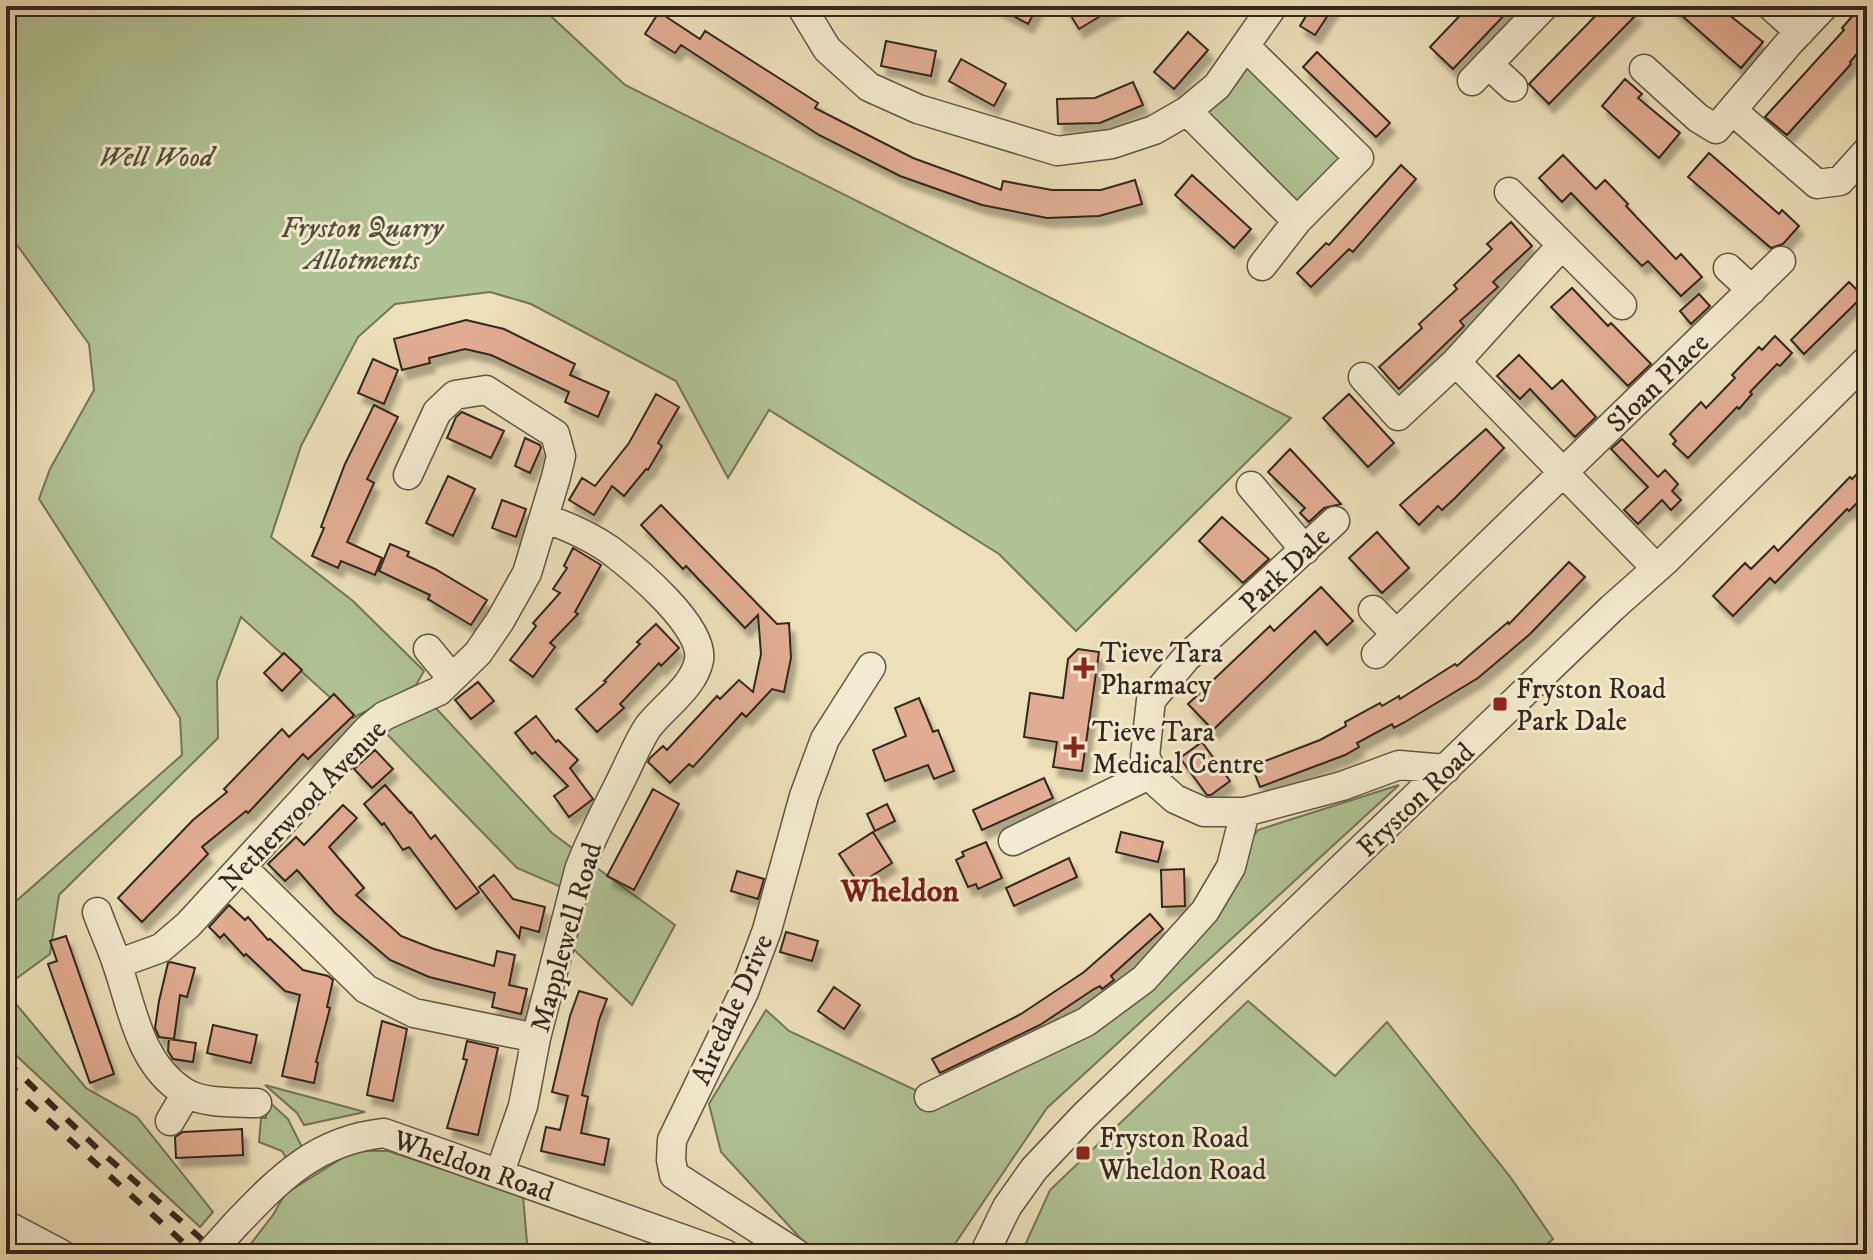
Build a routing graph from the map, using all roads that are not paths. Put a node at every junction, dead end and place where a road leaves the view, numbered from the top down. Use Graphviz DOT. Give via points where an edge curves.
graph roads {
  1 [pos="801,6"];
  2 [pos="1273,6"];
  3 [pos="1544,6"];
  4 [pos="1771,6"];
  5 [pos="1824,6"];
  6 [pos="1800,32"];
  7 [pos="1246,47"];
  8 [pos="1644,69"];
  9 [pos="1513,87"];
  10 [pos="1187,111"];
  11 [pos="1724,120"];
  12 [pos="1867,151"];
  13 [pos="1509,192"];
  14 [pos="1297,221"];
  15 [pos="1562,245"];
  16 [pos="1781,261"];
  17 [pos="1262,266"];
  18 [pos="1728,268"];
  19 [pos="1752,290"];
  20 [pos="1622,305"];
  21 [pos="1867,360"];
  22 [pos="1456,362"];
  23 [pos="1363,377"];
  24 [pos="1562,473"];
  25 [pos="408,475"];
  26 [pos="1251,486"];
  27 [pos="544,518"];
  28 [pos="1335,521"];
  29 [pos="1305,550"];
  30 [pos="1656,568"];
  31 [pos="1373,610"];
  32 [pos="428,649"];
  33 [pos="871,667"];
  34 [pos="452,678"];
  35 [pos="1446,769"];
  36 [pos="1153,773"];
  37 [pos="1245,812"];
  38 [pos="1013,841"];
  39 [pos="242,867"];
  40 [pos="97,912"];
  41 [pos="117,964"];
  42 [pos="536,1038"];
  43 [pos="186,1094"];
  44 [pos="929,1097"];
  45 [pos="257,1103"];
  46 [pos="170,1121"];
  47 [pos="500,1172"];
  48 [pos="6,1225"];
  49 [pos="61,1254"];
  50 [pos="209,1254"];
  51 [pos="725,1254"];
  52 [pos="797,1254"];
  53 [pos="984,1254"];
  1 -- 10 [label="street" via="827,49 869,87 918,109 1057,151 1112,144 1154,130"];
  2 -- 7 [label="street"];
  3 -- 9 [label="street" via="1480,72"];
  4 -- 6 [label="street"];
  5 -- 6 [label="street"];
  6 -- 11 [label="street"];
  7 -- 10 [label="street" via="1217,86"];
  7 -- 14 [label="street" via="1359,158"];
  8 -- 11 [label="street" via="1698,118"];
  10 -- 14 [label="street"];
  11 -- 12 [label="street" via="1817,184 1840,181"];
  13 -- 15 [label="street"];
  14 -- 17 [label="street"];
  15 -- 20 [label="street"];
  15 -- 22 [label="street"];
  16 -- 19 [label="street, Sloan Place"];
  18 -- 19 [label="street"];
  19 -- 24 [label="street, Sloan Place"];
  21 -- 30 [label="street, Fryston Road"];
  22 -- 23 [label="street" via="1398,416"];
  22 -- 24 [label="street"];
  24 -- 30 [label="street"];
  24 -- 31 [label="street, Sloan Place" via="1386,644"];
  25 -- 27 [label="street, Netherwood Avenue" via="437,412 455,395 486,390 555,434 561,456"];
  26 -- 29 [label="street"];
  27 -- 34 [label="street, Netherwood Avenue" via="527,573 500,621"];
  27 -- 42 [label="street, Mapplewell Road" via="608,549 663,598 682,615 700,657 694,675 648,728 588,845"];
  28 -- 29 [label="street, Park Dale"];
  29 -- 36 [label="street, Park Dale" via="1186,658 1151,700 1145,756"];
  30 -- 35 [label="street, Fryston Road"];
  32 -- 34 [label="street"];
  33 -- 52 [label="street, Airedale Drive" via="825,739 744,992 672,1140 674,1175"];
  34 -- 39 [label="street, Netherwood Avenue" via="439,691 368,729"];
  35 -- 37 [label="street" via="1399,765"];
  35 -- 53 [label="street, Fryston Road" via="1084,1116 1034,1169 1007,1207"];
  36 -- 37 [label="street" via="1175,799 1204,812"];
  36 -- 38 [label="street"];
  37 -- 44 [label="street" via="1231,867 1205,911 1144,979 1086,1022"];
  39 -- 41 [label="street, Netherwood Avenue" via="161,948"];
  39 -- 42 [label="street" via="366,989 414,1013"];
  40 -- 41 [label="street"];
  41 -- 43 [label="street" via="139,1038 159,1071"];
  42 -- 47 [label="street, Mapplewell Road" via="523,1106"];
  43 -- 45 [label="street"];
  43 -- 46 [label="street"];
  47 -- 50 [label="street, Wheldon Road, bridge" via="384,1133 358,1135 312,1156 276,1181"];
  47 -- 51 [label="street, Wheldon Road"];
  48 -- 49 [label="street"];
}
